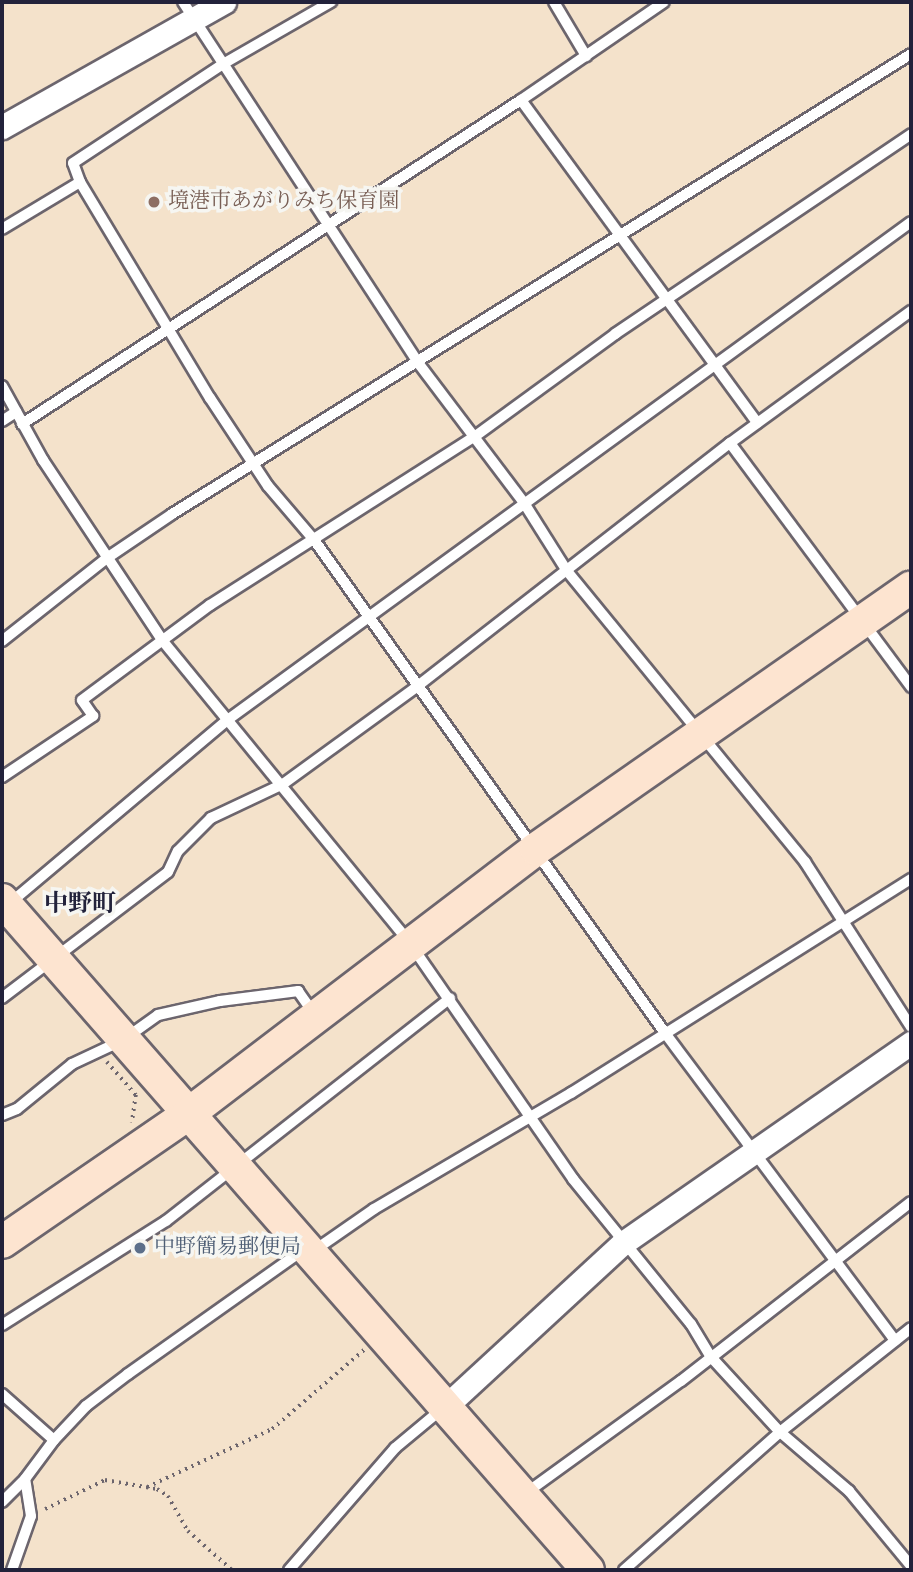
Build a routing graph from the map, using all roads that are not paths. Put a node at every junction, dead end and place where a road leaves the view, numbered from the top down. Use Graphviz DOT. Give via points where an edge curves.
graph roads {
  1 [pos="224,2"];
  2 [pos="331,2"];
  3 [pos="554,2"];
  4 [pos="664,2"];
  5 [pos="188,10"];
  6 [pos="911,54"];
  7 [pos="586,56"];
  8 [pos="223,64"];
  9 [pos="522,100"];
  10 [pos="2,127"];
  11 [pos="911,134"];
  12 [pos="80,182"];
  13 [pos="911,222"];
  14 [pos="327,225"];
  15 [pos="2,229"];
  16 [pos="620,236"];
  17 [pos="667,298"];
  18 [pos="911,312"];
  19 [pos="167,327"];
  20 [pos="419,365"];
  21 [pos="716,366"];
  22 [pos="2,386"];
  23 [pos="16,412"];
  24 [pos="2,421"];
  25 [pos="757,423"];
  26 [pos="22,424"];
  27 [pos="474,437"];
  28 [pos="730,443"];
  29 [pos="254,465"];
  30 [pos="524,503"];
  31 [pos="315,541"];
  32 [pos="107,558"];
  33 [pos="567,571"];
  34 [pos="911,587"];
  35 [pos="368,620"];
  36 [pos="862,621"];
  37 [pos="162,640"];
  38 [pos="2,641"];
  39 [pos="911,687"];
  40 [pos="415,688"];
  41 [pos="226,721"];
  42 [pos="698,735"];
  43 [pos="2,777"];
  44 [pos="283,784"];
  45 [pos="536,849"];
  46 [pos="911,879"];
  47 [pos="3,905"];
  48 [pos="843,922"];
  49 [pos="409,942"];
  50 [pos="54,960"];
  51 [pos="2,998"];
  52 [pos="450,998"];
  53 [pos="315,1015"];
  54 [pos="911,1027"];
  55 [pos="665,1033"];
  56 [pos="911,1043"];
  57 [pos="112,1048"];
  58 [pos="2,1115"];
  59 [pos="187,1115"];
  60 [pos="533,1116"];
  61 [pos="753,1153"];
  62 [pos="234,1168"];
  63 [pos="911,1202"];
  64 [pos="2,1242"];
  65 [pos="623,1243"];
  66 [pos="307,1251"];
  67 [pos="835,1262"];
  68 [pos="2,1325"];
  69 [pos="911,1328"];
  70 [pos="895,1341"];
  71 [pos="711,1357"];
  72 [pos="2,1394"];
  73 [pos="445,1406"];
  74 [pos="780,1432"];
  75 [pos="54,1440"];
  76 [pos="25,1479"];
  77 [pos="523,1495"];
  78 [pos="2,1502"];
  79 [pos="911,1566"];
  80 [pos="12,1570"];
  81 [pos="289,1570"];
  82 [pos="588,1570"];
  83 [pos="624,1570"];
  1 -- 5 [label="street"];
  2 -- 8 [label="lane"];
  3 -- 7 [label="lane"];
  4 -- 7 [label="lane"];
  5 -- 8 [label="lane"];
  5 -- 10 [label="street"];
  6 -- 16 [label="lane"];
  7 -- 9 [label="lane"];
  8 -- 12 [label="lane" via="73,163"];
  8 -- 14 [label="lane"];
  9 -- 14 [label="lane"];
  9 -- 16 [label="lane"];
  11 -- 17 [label="lane"];
  12 -- 15 [label="lane"];
  12 -- 19 [label="lane"];
  13 -- 21 [label="lane"];
  14 -- 19 [label="lane"];
  14 -- 20 [label="lane"];
  16 -- 17 [label="lane"];
  16 -- 20 [label="lane"];
  17 -- 21 [label="lane"];
  17 -- 27 [label="lane"];
  18 -- 25 [label="lane"];
  19 -- 26 [label="lane"];
  19 -- 29 [label="lane"];
  20 -- 27 [label="lane"];
  20 -- 29 [label="lane"];
  21 -- 25 [label="lane"];
  21 -- 30 [label="lane"];
  22 -- 23 [label="lane"];
  23 -- 24 [label="lane"];
  23 -- 26 [label="lane"];
  25 -- 28 [label="lane"];
  26 -- 32 [label="lane"];
  27 -- 30 [label="lane"];
  27 -- 31 [label="lane"];
  28 -- 33 [label="lane"];
  28 -- 36 [label="lane"];
  29 -- 31 [label="lane"];
  29 -- 32 [label="lane"];
  30 -- 33 [label="lane"];
  30 -- 35 [label="lane"];
  31 -- 35 [label="lane"];
  31 -- 37 [label="lane" via="262,570"];
  32 -- 37 [label="lane"];
  32 -- 38 [label="lane"];
  33 -- 40 [label="lane"];
  33 -- 42 [label="lane"];
  34 -- 36 [label="street"];
  35 -- 40 [label="lane"];
  35 -- 41 [label="lane"];
  36 -- 39 [label="lane"];
  36 -- 42 [label="street"];
  37 -- 41 [label="lane"];
  37 -- 43 [label="lane" via="82,700 93,716"];
  40 -- 44 [label="lane"];
  40 -- 45 [label="lane"];
  41 -- 44 [label="lane"];
  41 -- 47 [label="lane"];
  42 -- 45 [label="street"];
  42 -- 48 [label="lane" via="805,862"];
  44 -- 49 [label="lane"];
  44 -- 50 [label="lane" via="211,818 178,851 168,872"];
  45 -- 49 [label="street"];
  45 -- 55 [label="lane"];
  46 -- 48 [label="lane"];
  47 -- 50 [label="street"];
  48 -- 54 [label="lane"];
  48 -- 55 [label="lane"];
  49 -- 52 [label="lane"];
  49 -- 53 [label="street"];
  50 -- 51 [label="lane"];
  50 -- 57 [label="street"];
  52 -- 60 [label="lane"];
  52 -- 62 [label="lane"];
  53 -- 57 [label="lane" via="298,991 220,1001 158,1015"];
  53 -- 59 [label="street"];
  55 -- 60 [label="lane"];
  55 -- 61 [label="lane"];
  56 -- 61 [label="street"];
  57 -- 58 [label="lane" via="72,1064 17,1109"];
  57 -- 59 [label="street"];
  59 -- 62 [label="street"];
  59 -- 64 [label="street"];
  60 -- 65 [label="lane" via="573,1179"];
  60 -- 66 [label="lane"];
  61 -- 65 [label="street"];
  61 -- 67 [label="lane"];
  62 -- 66 [label="street"];
  62 -- 68 [label="lane" via="166,1221"];
  63 -- 67 [label="lane"];
  65 -- 71 [label="lane" via="691,1324"];
  65 -- 73 [label="street"];
  66 -- 73 [label="street"];
  66 -- 75 [label="lane" via="128,1374 86,1406"];
  67 -- 70 [label="lane"];
  67 -- 71 [label="lane"];
  69 -- 70 [label="lane"];
  70 -- 74 [label="lane"];
  71 -- 74 [label="lane"];
  71 -- 77 [label="lane"];
  72 -- 75 [label="lane"];
  73 -- 77 [label="street"];
  73 -- 81 [label="lane" via="395,1448"];
  74 -- 79 [label="lane" via="849,1491"];
  74 -- 83 [label="lane"];
  75 -- 76 [label="lane"];
  76 -- 78 [label="lane"];
  76 -- 80 [label="lane" via="31,1516"];
  77 -- 82 [label="street"];
}
